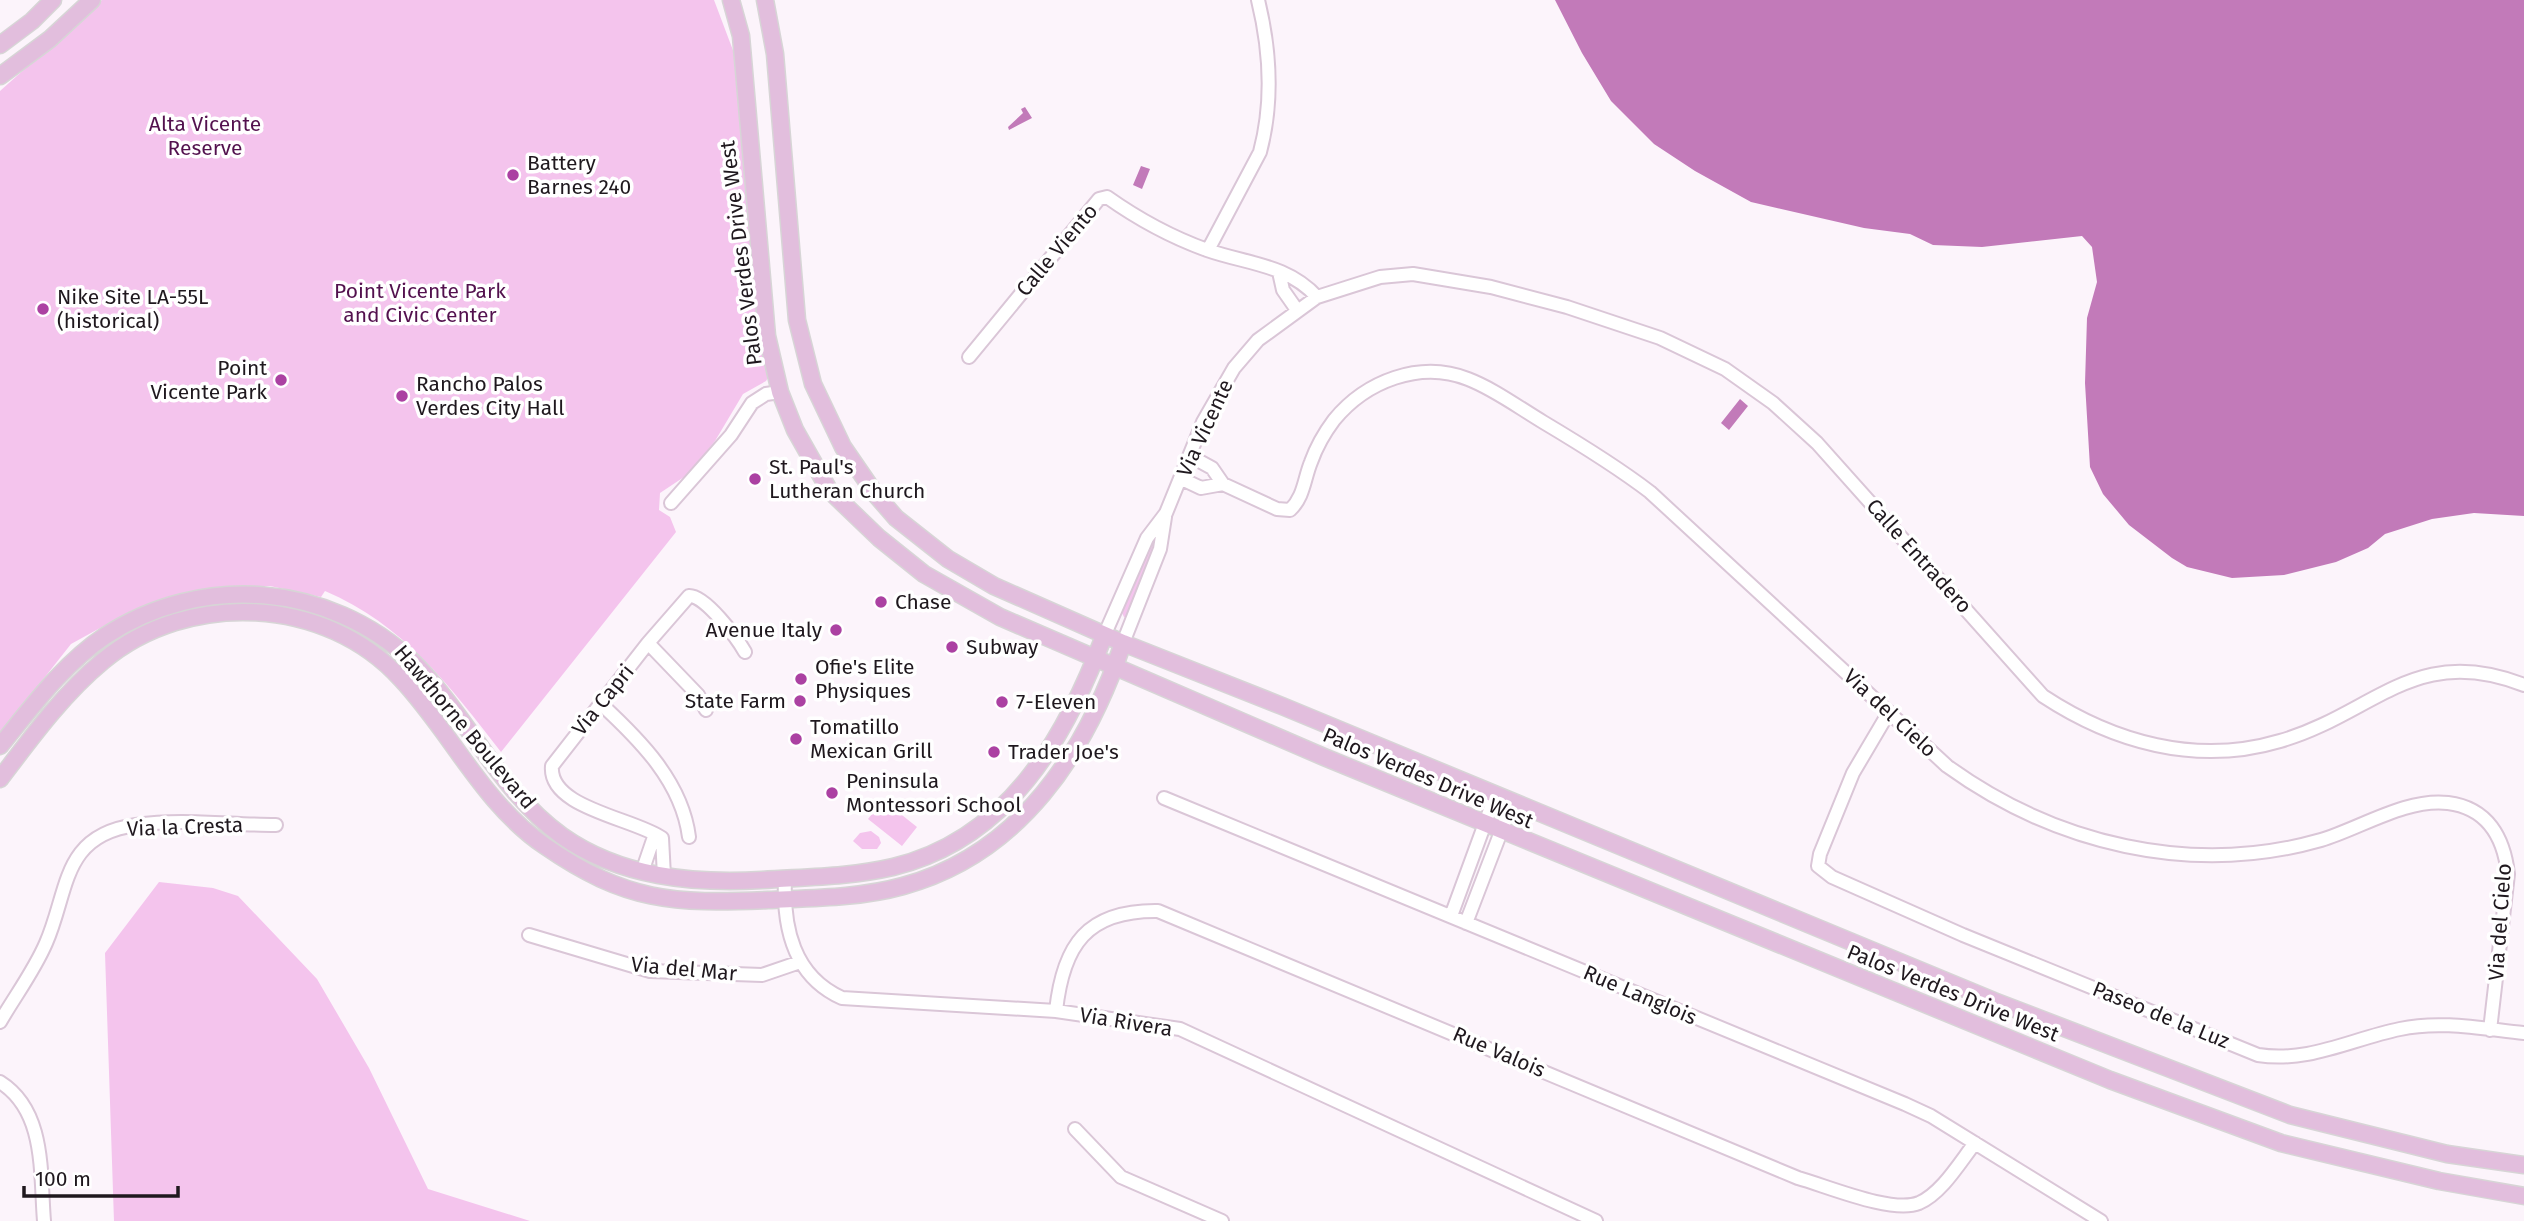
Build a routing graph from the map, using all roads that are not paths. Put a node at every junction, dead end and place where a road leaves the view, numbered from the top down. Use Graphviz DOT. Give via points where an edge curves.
graph roads {
  1 [pos="53,0"];
  2 [pos="92,0"];
  3 [pos="731,0"];
  4 [pos="765,0"];
  5 [pos="1258,0"];
  6 [pos="0,45"];
  7 [pos="0,76"];
  8 [pos="1208,250"];
  9 [pos="1279,272"];
  10 [pos="1317,297"];
  11 [pos="1297,310"];
  12 [pos="969,357"];
  13 [pos="780,392"];
  14 [pos="1191,456"];
  15 [pos="1182,479"];
  16 [pos="1223,484"];
  17 [pos="671,503"];
  18 [pos="1166,513"];
  19 [pos="1104,636"];
  20 [pos="648,643"];
  21 [pos="1123,643"];
  22 [pos="745,652"];
  23 [pos="1096,659"];
  24 [pos="1115,667"];
  25 [pos="2524,685"];
  26 [pos="601,704"];
  27 [pos="706,710"];
  28 [pos="1889,712"];
  29 [pos="0,747"];
  30 [pos="0,779"];
  31 [pos="1495,796"];
  32 [pos="1164,798"];
  33 [pos="1512,803"];
  34 [pos="276,825"];
  35 [pos="1485,825"];
  36 [pos="1501,832"];
  37 [pos="655,834"];
  38 [pos="689,837"];
  39 [pos="957,841"];
  40 [pos="655,870"];
  41 [pos="600,879"];
  42 [pos="785,879"];
  43 [pos="892,889"];
  44 [pos="784,900"];
  45 [pos="1451,916"];
  46 [pos="1466,923"];
  47 [pos="529,935"];
  48 [pos="800,962"];
  49 [pos="1056,1012"];
  50 [pos="0,1022"];
  51 [pos="2490,1030"];
  52 [pos="2524,1033"];
  53 [pos="0,1082"];
  54 [pos="2290,1115"];
  55 [pos="1075,1129"];
  56 [pos="1975,1143"];
  57 [pos="2281,1143"];
  58 [pos="2524,1165"];
  59 [pos="2524,1196"];
  60 [pos="44,1221"];
  61 [pos="1222,1221"];
  62 [pos="1596,1221"];
  63 [pos="2101,1221"];
  1 -- 6 [label="main road"];
  2 -- 7 [label="main road"];
  3 -- 13 [label="main road, Palos Verdes Drive West" via="741,36 767,336"];
  4 -- 19 [label="main road, Palos Verdes Drive West" via="775,54 797,320 826,417 876,495 938,552 994,586"];
  5 -- 8 [label="street" via="1269,95 1264,135 1260,152"];
  8 -- 9 [label="street, Calle Viento"];
  8 -- 12 [label="street, Calle Viento" via="1142,220 1107,197 1099,198"];
  9 -- 10 [label="street, Calle Viento" via="1302,280"];
  9 -- 11 [label="street" via="1283,290"];
  10 -- 11 [label="street, Via Vicente"];
  10 -- 25 [label="street, Calle Entradero" via="1380,277 1440,276 1601,318 1660,338 1725,369 1773,403 1817,443 2043,695 2090,724 2136,742 2183,750 2221,750 2280,741 2408,681 2436,674 2468,670"];
  11 -- 14 [label="street, Via Vicente" via="1258,340 1234,368 1217,394"];
  13 -- 17 [label="street" via="752,403 731,435"];
  13 -- 23 [label="main road, Palos Verdes Drive West" via="795,430 829,490 880,538 955,594"];
  14 -- 15 [label="street, Via Vicente"];
  14 -- 16 [label="street, Via del Cielo" via="1212,468"];
  15 -- 16 [label="street, Via del Cielo" via="1201,488"];
  15 -- 18 [label="street, Via Vicente"];
  16 -- 28 [label="street, Via del Cielo" via="1277,509 1290,510 1299,502 1311,460 1328,430 1360,395 1395,377 1429,371 1468,379 1612,463 1650,492"];
  18 -- 19 [label="street, Via Vicente" via="1147,538"];
  18 -- 21 [label="street, Via Vicente" via="1160,550"];
  19 -- 21 [label="main road, Palos Verdes Drive West"];
  19 -- 23 [label="main road, Hawthorne Boulevard"];
  20 -- 22 [label="street, Via Capri" via="689,596 696,596"];
  20 -- 26 [label="street, Via Capri"];
  20 -- 27 [label="street" via="698,695"];
  21 -- 24 [label="main road, Hawthorne Boulevard"];
  21 -- 31 [label="main road, Palos Verdes Drive West"];
  23 -- 24 [label="main road, Palos Verdes Drive West"];
  23 -- 39 [label="main road, Hawthorne Boulevard" via="1063,727 1031,778 992,816"];
  24 -- 35 [label="main road, Palos Verdes Drive West"];
  24 -- 43 [label="main road, Hawthorne Boulevard" via="1078,748 1036,805 976,854 945,871"];
  26 -- 37 [label="street, Via Capri" via="557,757 552,766 554,785 571,799"];
  26 -- 38 [label="street" via="658,763 687,821"];
  28 -- 51 [label="street, Via del Cielo" via="1947,766 1980,789 2049,824 2122,847 2231,855 2322,839 2430,804 2473,811 2495,828 2508,874"];
  28 -- 51 [label="street, Paseo de la Luz" via="1853,773 1820,854 1818,866 1832,877 1952,931 2258,1055 2312,1055 2424,1026"];
  29 -- 40 [label="main road, Hawthorne Boulevard" via="82,654 134,619 206,595 278,596 339,613 391,643 431,683 511,791 537,815 563,837 595,854"];
  30 -- 41 [label="main road, Hawthorne Boulevard" via="54,710 103,660 129,643 159,627 224,612 289,616 327,627 383,660 514,820 542,845"];
  31 -- 33 [label="main road, Palos Verdes Drive West"];
  31 -- 35 [label="street"];
  32 -- 45 [label="street, Rue Langlois"];
  33 -- 36 [label="street"];
  33 -- 54 [label="main road, Palos Verdes Drive West" via="1994,1001"];
  34 -- 50 [label="street, Via la Cresta" via="136,824 94,841 67,873 45,946"];
  35 -- 36 [label="main road, Palos Verdes Drive West"];
  35 -- 45 [label="street"];
  36 -- 46 [label="street"];
  36 -- 57 [label="main road, Palos Verdes Drive West" via="2110,1080"];
  37 -- 40 [label="street"];
  37 -- 40 [label="street" via="664,845"];
  39 -- 42 [label="main road, Hawthorne Boulevard" via="895,866"];
  39 -- 43 [label="main road" via="950,857 903,877"];
  40 -- 41 [label="main road" via="621,883"];
  40 -- 42 [label="main road, Hawthorne Boulevard" via="720,882"];
  41 -- 44 [label="main road, Hawthorne Boulevard" via="665,900"];
  42 -- 44 [label="street, Via Rivera"];
  43 -- 44 [label="main road, Hawthorne Boulevard"];
  44 -- 48 [label="street, Via Rivera" via="789,937"];
  45 -- 46 [label="street, Rue Langlois"];
  46 -- 56 [label="street, Rue Langlois" via="1905,1104"];
  47 -- 48 [label="street, Via del Mar" via="650,971 762,975"];
  48 -- 49 [label="street, Via Rivera" via="827,992 842,998"];
  49 -- 56 [label="street, Rue Valois" via="1065,963 1085,934 1131,911 1158,911 1798,1178 1899,1207 1920,1203 1931,1195"];
  49 -- 62 [label="street, Via Rivera" via="1180,1029"];
  51 -- 52 [label="street, Paseo de la Luz"];
  53 -- 60 [label="street" via="24,1105 32,1120"];
  54 -- 57 [label="main road"];
  54 -- 58 [label="main road, Palos Verdes Drive West" via="2447,1154"];
  55 -- 61 [label="street" via="1121,1177"];
  56 -- 63 [label="street, Rue Langlois"];
  57 -- 59 [label="main road, Palos Verdes Drive West"];
}
